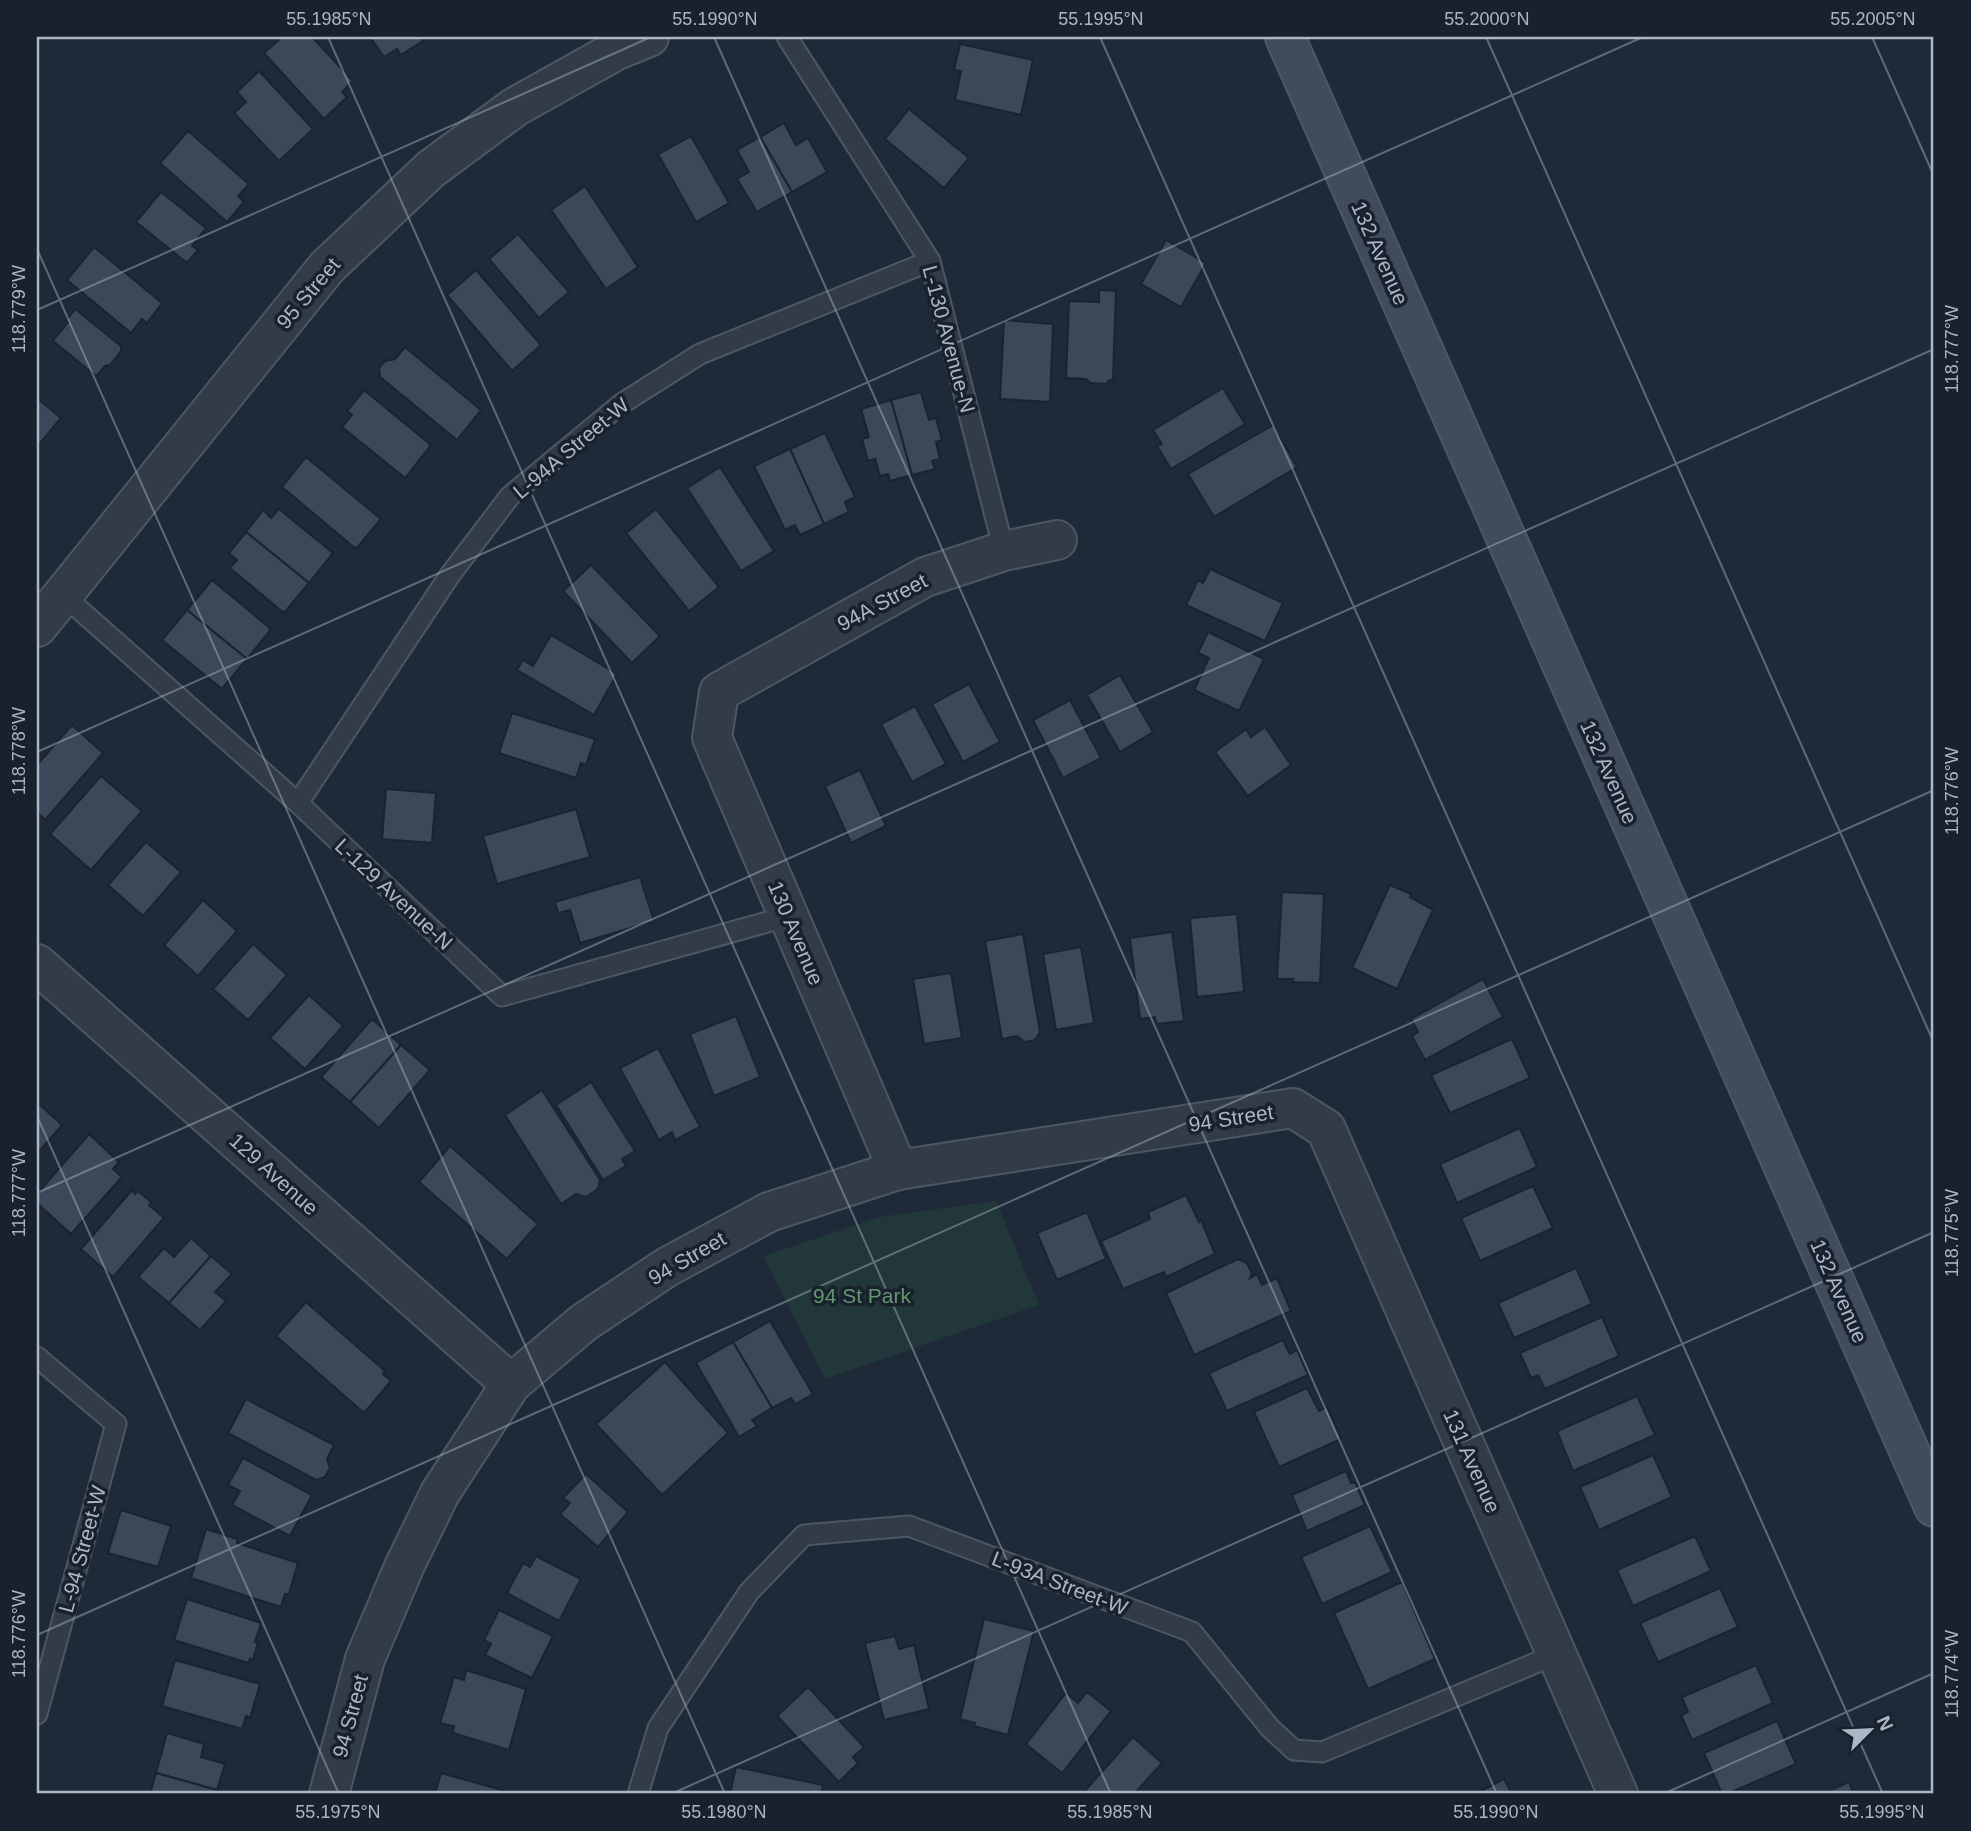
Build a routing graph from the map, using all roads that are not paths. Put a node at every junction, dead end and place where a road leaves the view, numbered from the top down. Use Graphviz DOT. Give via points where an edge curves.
graph roads {
  1 [pos="649,37"];
  2 [pos="787,37"];
  3 [pos="1285,37"];
  4 [pos="930,261"];
  5 [pos="1057,540"];
  6 [pos="1004,551"];
  7 [pos="63,596"];
  8 [pos="37,627"];
  9 [pos="719,692"];
  10 [pos="298,803"];
  11 [pos="789,916"];
  12 [pos="37,964"];
  13 [pos="1326,1129"];
  14 [pos="898,1170"];
  15 [pos="37,1356"];
  16 [pos="511,1384"];
  17 [pos="1934,1507"];
  18 [pos="1557,1654"];
  19 [pos="37,1714"];
  20 [pos="329,1794"];
  21 [pos="638,1794"];
  22 [pos="1618,1794"];
  1 -- 7 [label="street, 95 Street" via="515,107 431,169 327,267"];
  2 -- 4 [label="lane, L-130 Avenue-N"];
  3 -- 17 [label="main road, 132 Avenue"];
  4 -- 6 [label="lane, L-130 Avenue-N"];
  4 -- 10 [label="lane, L-94A Street-W" via="700,354 621,404 510,496 450,575"];
  5 -- 6 [label="street, 94A Street"];
  6 -- 9 [label="street, 94A Street" via="925,577"];
  7 -- 8 [label="street, 95 Street"];
  7 -- 10 [label="lane, L-129 Avenue-N"];
  9 -- 11 [label="street, 130 Avenue" via="712,738"];
  10 -- 11 [label="lane, L-129 Avenue-N" via="502,996"];
  11 -- 14 [label="street, 130 Avenue"];
  12 -- 16 [label="street, 129 Avenue"];
  13 -- 14 [label="street, 94 Street" via="1293,1108"];
  13 -- 18 [label="street, 131 Avenue"];
  14 -- 16 [label="street, 94 Street" via="769,1212 667,1267 583,1323"];
  15 -- 19 [label="lane, L-94 Street-W" via="116,1424"];
  16 -- 20 [label="street, 94 Street" via="440,1493 404,1567 365,1659"];
  18 -- 21 [label="lane, L-93A Street-W" via="1322,1752 1294,1750 1270,1728 1192,1632 908,1526 804,1535 749,1592 658,1728"];
  18 -- 22 [label="street, 131 Avenue"];
}
